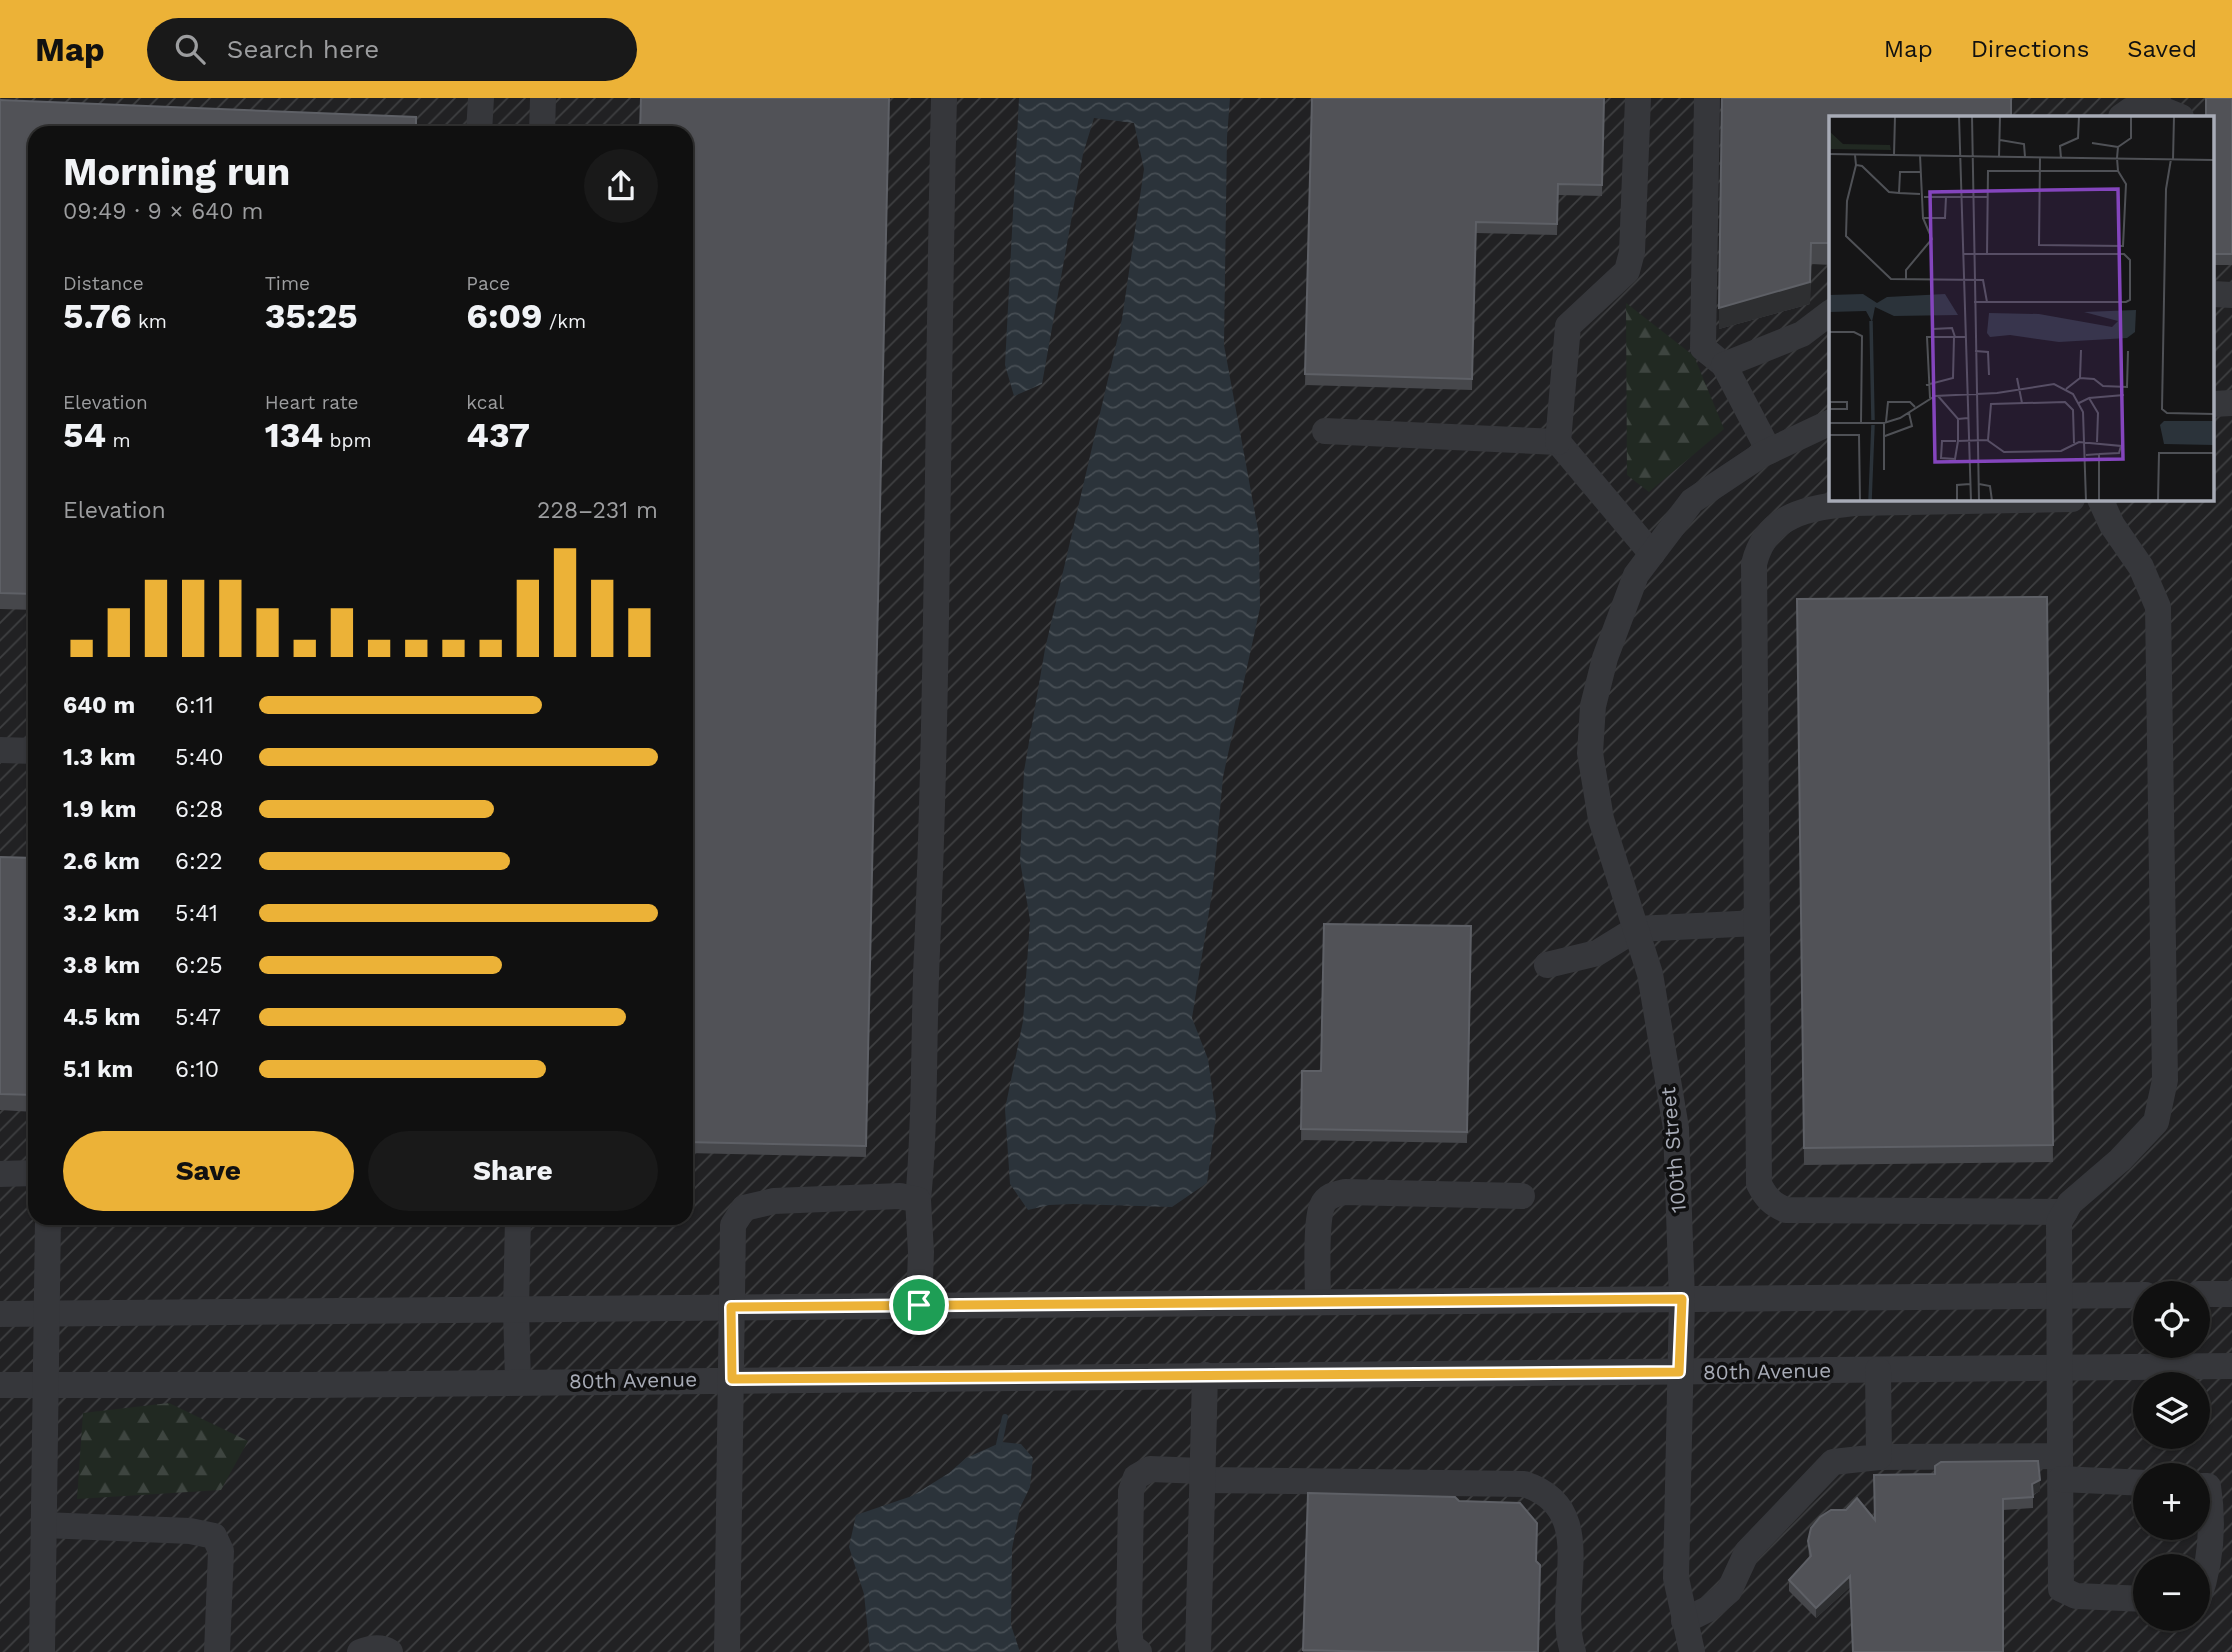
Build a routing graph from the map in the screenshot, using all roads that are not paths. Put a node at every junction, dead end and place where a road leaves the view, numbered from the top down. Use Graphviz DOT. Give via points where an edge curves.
graph roads {
  1 [pos="481,98"];
  2 [pos="543,98"];
  3 [pos="944,98"];
  4 [pos="1637,98"];
  5 [pos="1707,98"];
  6 [pos="2122,116"];
  7 [pos="2178,116"];
  8 [pos="479,126"];
  9 [pos="542,126"];
  10 [pos="2214,294"];
  11 [pos="2232,295"];
  12 [pos="1829,314"];
  13 [pos="1724,366"];
  14 [pos="2232,403"];
  15 [pos="2214,404"];
  16 [pos="1829,423"];
  17 [pos="1325,431"];
  18 [pos="1558,442"];
  19 [pos="1769,451"];
  20 [pos="2026,500"];
  21 [pos="2100,500"];
  22 [pos="1652,554"];
  23 [pos="0,750"];
  24 [pos="28,751"];
  25 [pos="1757,923"];
  26 [pos="1636,929"];
  27 [pos="1547,965"];
  28 [pos="28,1173"];
  29 [pos="0,1174"];
  30 [pos="1522,1196"];
  31 [pos="918,1200"];
  32 [pos="2065,1212"];
  33 [pos="48,1225"];
  34 [pos="518,1225"];
  35 [pos="2210,1294"];
  36 [pos="2232,1294"];
  37 [pos="2133,1295"];
  38 [pos="2059,1296"];
  39 [pos="1682,1299"];
  40 [pos="1318,1302"];
  41 [pos="919,1305"];
  42 [pos="731,1307"];
  43 [pos="516,1310"];
  44 [pos="0,1314"];
  45 [pos="46,1314"];
  46 [pos="2232,1366"];
  47 [pos="2059,1368"];
  48 [pos="1878,1370"];
  49 [pos="1679,1372"];
  50 [pos="1205,1375"];
  51 [pos="732,1379"];
  52 [pos="518,1382"];
  53 [pos="0,1385"];
  54 [pos="47,1385"];
  55 [pos="1879,1457"];
  56 [pos="2060,1467"];
  57 [pos="1202,1476"];
  58 [pos="2133,1481"];
  59 [pos="2210,1500"];
  60 [pos="44,1525"];
  61 [pos="2209,1554"];
  62 [pos="2133,1598"];
  63 [pos="1684,1621"];
  64 [pos="42,1652"];
  65 [pos="217,1652"];
  66 [pos="360,1652"];
  67 [pos="390,1652"];
  68 [pos="727,1652"];
  69 [pos="1139,1652"];
  70 [pos="1198,1652"];
  71 [pos="1573,1652"];
  72 [pos="1692,1652"];
  1 -- 8 [label="street"];
  2 -- 9 [label="street"];
  3 -- 31 [label="street" via="933,796"];
  4 -- 18 [label="street" via="1632,252 1627,271 1568,326"];
  5 -- 13 [label="street" via="1703,348"];
  6 -- 7 [label="street" via="2131,110 2161,109"];
  10 -- 11 [label="street"];
  12 -- 13 [label="street" via="1802,334"];
  13 -- 19 [label="street"];
  14 -- 15 [label="street"];
  16 -- 19 [label="street, 100th Street"];
  17 -- 18 [label="street"];
  18 -- 22 [label="street"];
  19 -- 22 [label="street, 100th Street" via="1692,501"];
  20 -- 25 [label="street" via="1820,506 1787,519 1767,533 1758,547 1754,564"];
  21 -- 32 [label="street" via="2141,567 2158,607 2165,1080 2156,1122"];
  22 -- 26 [label="street, 100th Street" via="1636,576 1605,658 1593,706 1590,753 1601,819"];
  23 -- 24 [label="street"];
  25 -- 26 [label="street"];
  25 -- 32 [label="street" via="1759,1184 1766,1197 1786,1210"];
  26 -- 27 [label="street" via="1597,953"];
  26 -- 39 [label="street, 100th Street" via="1650,974 1676,1128"];
  28 -- 29 [label="street"];
  30 -- 40 [label="street" via="1332,1194 1319,1218"];
  31 -- 41 [label="street"];
  31 -- 42 [label="street" via="900,1196 774,1200 744,1208 733,1225"];
  32 -- 38 [label="street" via="2059,1222"];
  33 -- 45 [label="street"];
  34 -- 43 [label="street"];
  35 -- 36 [label="street"];
  37 -- 38 [label="street"];
  38 -- 39 [label="street"];
  38 -- 47 [label="street"];
  39 -- 40 [label="street"];
  39 -- 49 [label="street, 100th Street"];
  40 -- 41 [label="street"];
  41 -- 42 [label="street"];
  42 -- 43 [label="street"];
  42 -- 51 [label="street"];
  43 -- 45 [label="street"];
  43 -- 52 [label="street"];
  44 -- 45 [label="street"];
  45 -- 54 [label="street"];
  46 -- 47 [label="street, 80th Avenue"];
  47 -- 48 [label="street, 80th Avenue"];
  47 -- 56 [label="street"];
  48 -- 49 [label="street, 80th Avenue"];
  48 -- 55 [label="street"];
  49 -- 50 [label="street, 80th Avenue"];
  49 -- 63 [label="street, 100th Street" via="1676,1578"];
  50 -- 51 [label="street, 80th Avenue"];
  50 -- 57 [label="street"];
  51 -- 52 [label="street, 80th Avenue"];
  51 -- 68 [label="street"];
  52 -- 54 [label="street, 80th Avenue"];
  53 -- 54 [label="street, 80th Avenue"];
  54 -- 60 [label="street"];
  55 -- 56 [label="street"];
  55 -- 63 [label="street" via="1833,1462 1747,1552 1729,1591"];
  56 -- 58 [label="street"];
  56 -- 62 [label="street" via="2061,1589 2076,1596"];
  57 -- 69 [label="street" via="1150,1469 1136,1476 1131,1491 1129,1629 1131,1646"];
  57 -- 70 [label="street"];
  57 -- 71 [label="street" via="1524,1484 1541,1490 1558,1503 1567,1521 1567,1610"];
  59 -- 61 [label="street"];
  60 -- 64 [label="street"];
  60 -- 65 [label="street" via="214,1536 220,1550"];
  63 -- 72 [label="street, 100th Street"];
  66 -- 67 [label="street" via="370,1648"];
}
